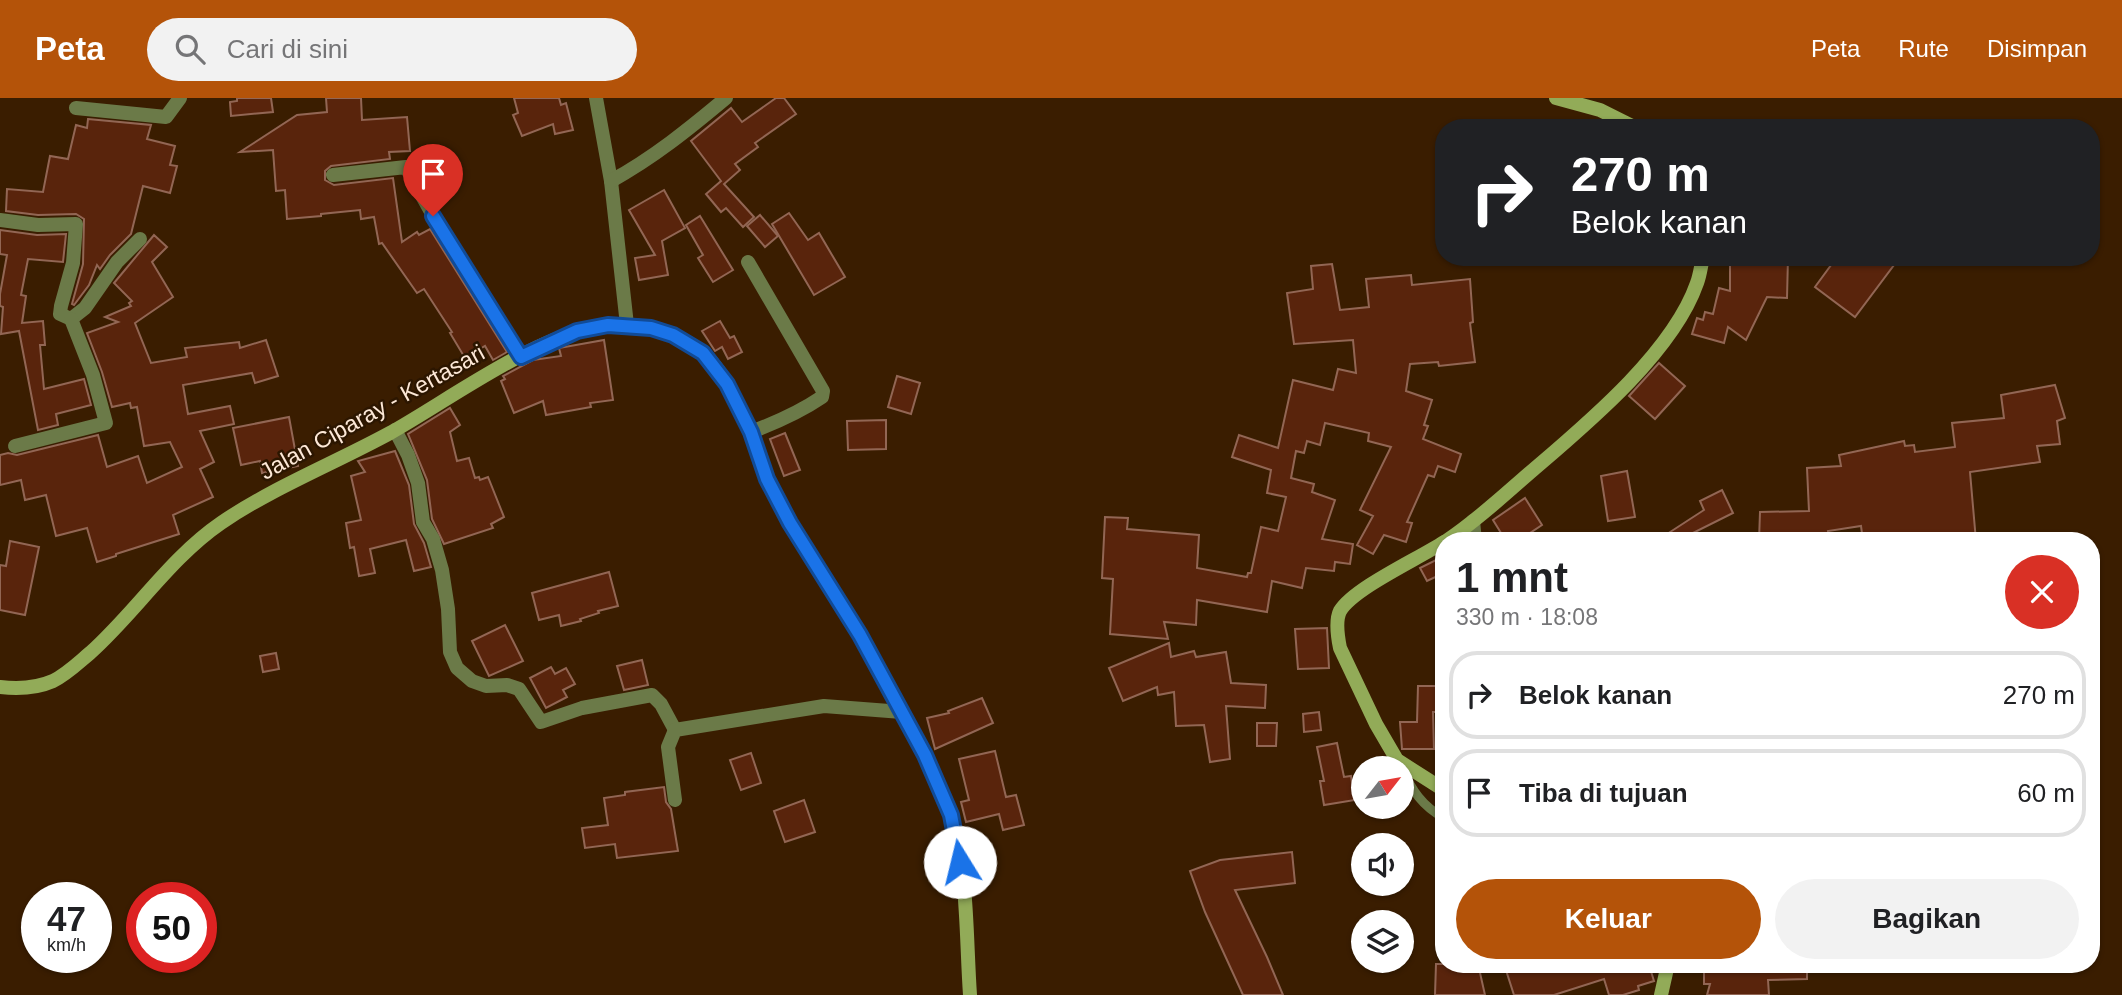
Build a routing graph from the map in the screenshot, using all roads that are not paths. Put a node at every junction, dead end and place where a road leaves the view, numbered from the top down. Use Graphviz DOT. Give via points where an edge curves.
graph roads {
  1 [pos="180,98"];
  2 [pos="596,98"];
  3 [pos="726,98"];
  4 [pos="1556,98"];
  5 [pos="76,108"];
  6 [pos="1618,119"];
  7 [pos="333,175"];
  8 [pos="611,181"];
  9 [pos="0,220"];
  10 [pos="140,239"];
  11 [pos="748,262"];
  12 [pos="1701,266"];
  13 [pos="71,319"];
  14 [pos="627,325"];
  15 [pos="521,357"];
  16 [pos="395,430"];
  17 [pos="751,432"];
  18 [pos="15,446"];
  19 [pos="1473,521"];
  20 [pos="1458,532"];
  21 [pos="1474,532"];
  22 [pos="1435,548"];
  23 [pos="0,687"];
  24 [pos="902,712"];
  25 [pos="675,730"];
  26 [pos="1394,756"];
  27 [pos="1414,774"];
  28 [pos="1435,785"];
  29 [pos="1414,792"];
  30 [pos="676,800"];
  31 [pos="1435,813"];
  32 [pos="1666,973"];
  33 [pos="970,995"];
  34 [pos="1661,995"];
  1 -- 5 [label="street" via="166,117"];
  2 -- 8 [label="street"];
  3 -- 8 [label="street" via="678,138"];
  4 -- 6 [label="main road"];
  7 -- 15 [label="street" via="406,167"];
  8 -- 14 [label="street"];
  9 -- 13 [label="street" via="76,224 74,263 60,314"];
  10 -- 13 [label="street"];
  11 -- 17 [label="street" via="823,391 813,403"];
  12 -- 19 [label="main road" via="1684,310 1657,351 1550,455"];
  13 -- 18 [label="street" via="106,423"];
  14 -- 15 [label="main road, Jalan Ciparay - Kertasari" via="577,331"];
  14 -- 17 [label="main road, Jalan Ciparay - Kertasari" via="673,335 703,353 727,384"];
  15 -- 16 [label="main road, Jalan Ciparay - Kertasari"];
  16 -- 23 [label="main road, Jalan Ciparay - Kertasari" via="220,524 70,670 51,682"];
  16 -- 25 [label="street" via="418,483 423,522 436,549 447,598 450,652 457,668 486,686 507,685 519,690 541,722 582,708 652,695"];
  17 -- 24 [label="main road, Jalan Ciparay - Kertasari" via="767,479 790,523"];
  19 -- 20 [label="main road"];
  19 -- 21 [label="street"];
  22 -- 26 [label="main road" via="1356,593 1339,612 1340,648"];
  24 -- 25 [label="street" via="824,706"];
  24 -- 33 [label="main road, Jalan Ciparay - Kertasari" via="936,779 956,834"];
  25 -- 30 [label="street" via="668,747"];
  27 -- 28 [label="main road"];
  29 -- 31 [label="lane"];
  32 -- 34 [label="main road"];
}
